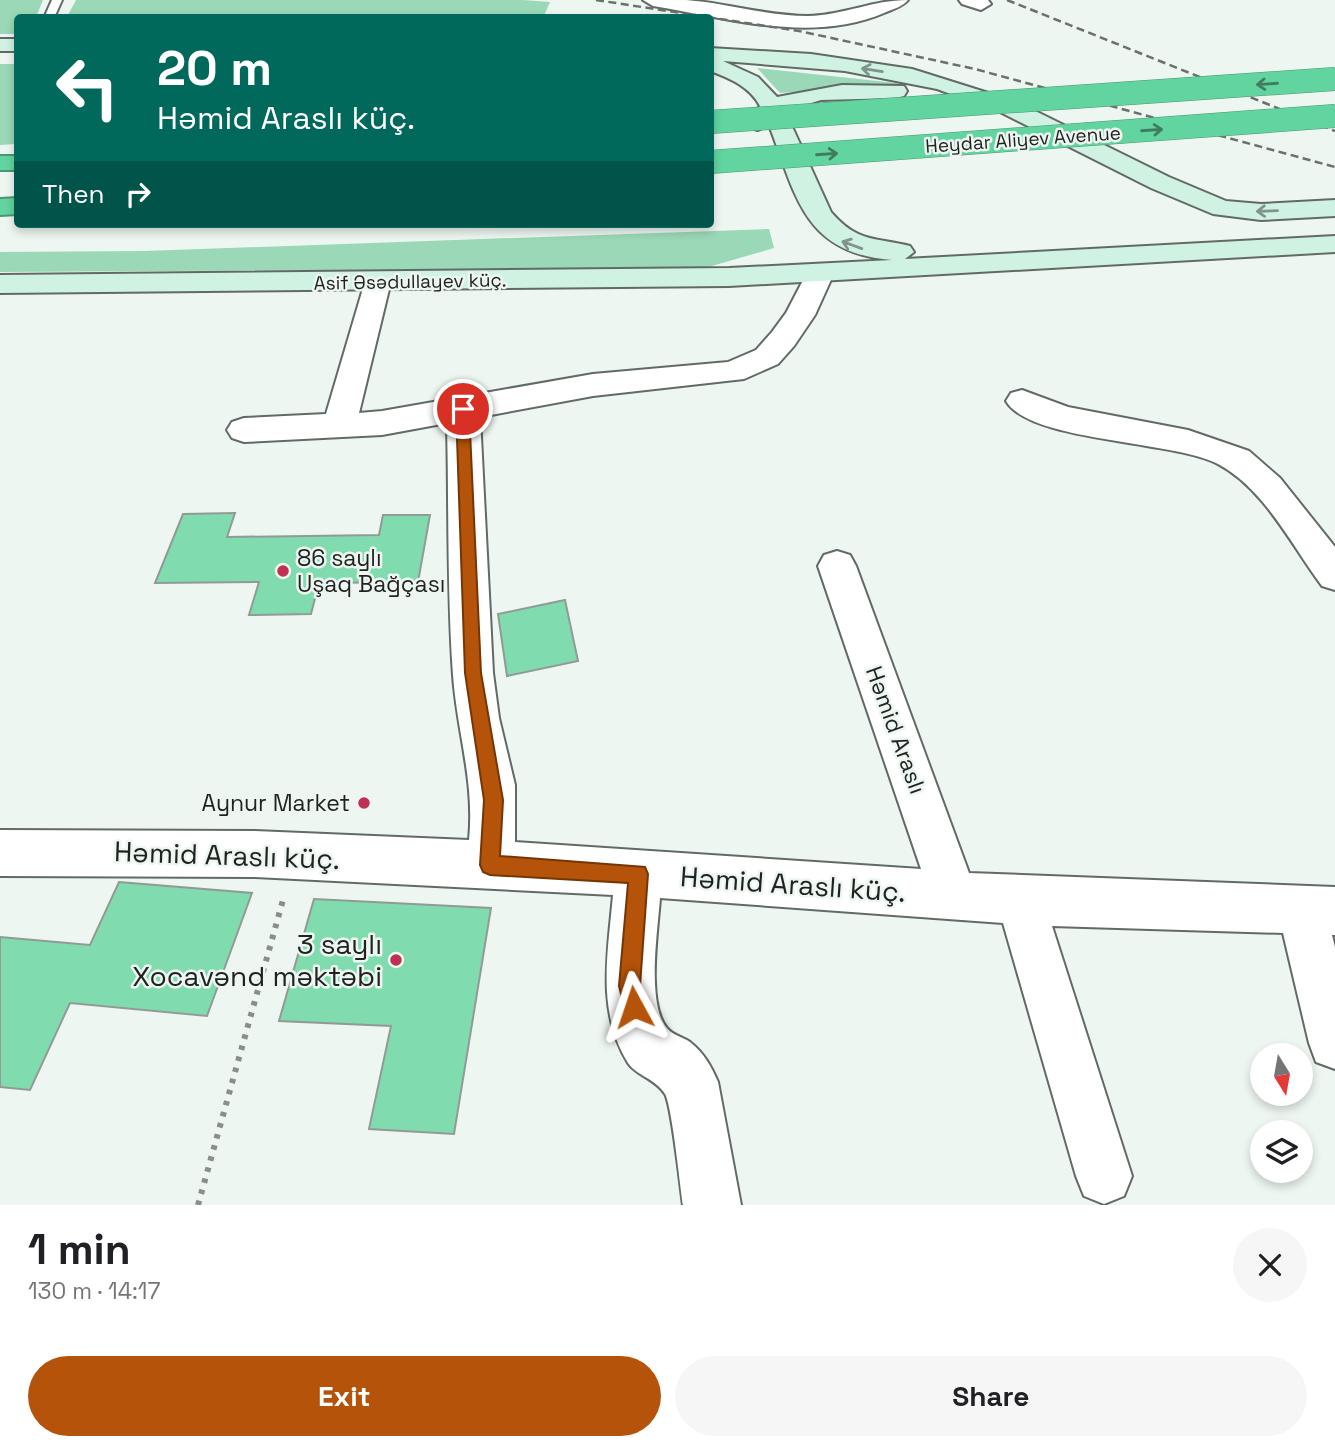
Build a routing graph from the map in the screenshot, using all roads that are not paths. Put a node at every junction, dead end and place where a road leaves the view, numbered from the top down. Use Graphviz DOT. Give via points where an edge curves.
graph roads {
  1 [pos="653,0"];
  2 [pos="898,0"];
  3 [pos="714,54"];
  4 [pos="714,66"];
  5 [pos="1335,79"];
  6 [pos="714,81"];
  7 [pos="977,95"];
  8 [pos="765,115"];
  9 [pos="1335,116"];
  10 [pos="714,122"];
  11 [pos="714,162"];
  12 [pos="1335,208"];
  13 [pos="1335,226"];
  14 [pos="1335,244"];
  15 [pos="812,252"];
  16 [pos="1335,265"];
  17 [pos="377,281"];
  18 [pos="0,284"];
  19 [pos="1022,401"];
  20 [pos="463,409"];
  21 [pos="339,426"];
  22 [pos="244,430"];
  23 [pos="837,566"];
  24 [pos="1335,575"];
  25 [pos="0,853"];
  26 [pos="490,865"];
  27 [pos="638,874"];
  28 [pos="953,894"];
  29 [pos="1020,900"];
  30 [pos="1318,910"];
  31 [pos="1335,1043"];
  32 [pos="1104,1176"];
  33 [pos="712,1205"];
  1 -- 2 [label="street" via="804,23 850,19"];
  7 -- 3 [label="main road, one-way" via="884,72"];
  4 -- 8 [label="main road" via="760,90"];
  5 -- 10 [label="highway, Heydar Aliyev Avenue, one-way, bridge"];
  6 -- 8 [label="main road"];
  7 -- 8 [label="main road" via="930,90 862,92 790,99"];
  12 -- 7 [label="main road, one-way" via="1261,212 1223,208"];
  13 -- 8 [label="main road, one-way" via="877,252 841,241 822,220"];
  8 -- 15 [label="main road"];
  11 -- 9 [label="highway, Heydar Aliyev Avenue, one-way, bridge"];
  14 -- 15 [label="main road"];
  15 -- 16 [label="main road" via="864,280 930,283"];
  15 -- 17 [label="main road, Asif Əsədullayev küç." via="729,277"];
  15 -- 20 [label="street" via="800,315 767,358 751,367 593,385"];
  17 -- 18 [label="main road, Asif Əsədullayev küç."];
  17 -- 21 [label="street"];
  19 -- 24 [label="street" via="1060,418 1217,449 1259,479"];
  20 -- 21 [label="street"];
  20 -- 26 [label="street" via="473,673 493,795"];
  21 -- 22 [label="street"];
  23 -- 28 [label="street, Həmid Araslı"];
  25 -- 26 [label="street, Həmid Araslı küç." via="133,850"];
  26 -- 27 [label="street, Həmid Araslı küç."];
  27 -- 28 [label="street, Həmid Araslı küç."];
  27 -- 33 [label="street" via="629,986 637,1027 649,1048 671,1061 691,1082"];
  28 -- 29 [label="street, Həmid Araslı küç."];
  29 -- 30 [label="street, Həmid Araslı küç."];
  29 -- 32 [label="street"];
  30 -- 31 [label="street"];
}
